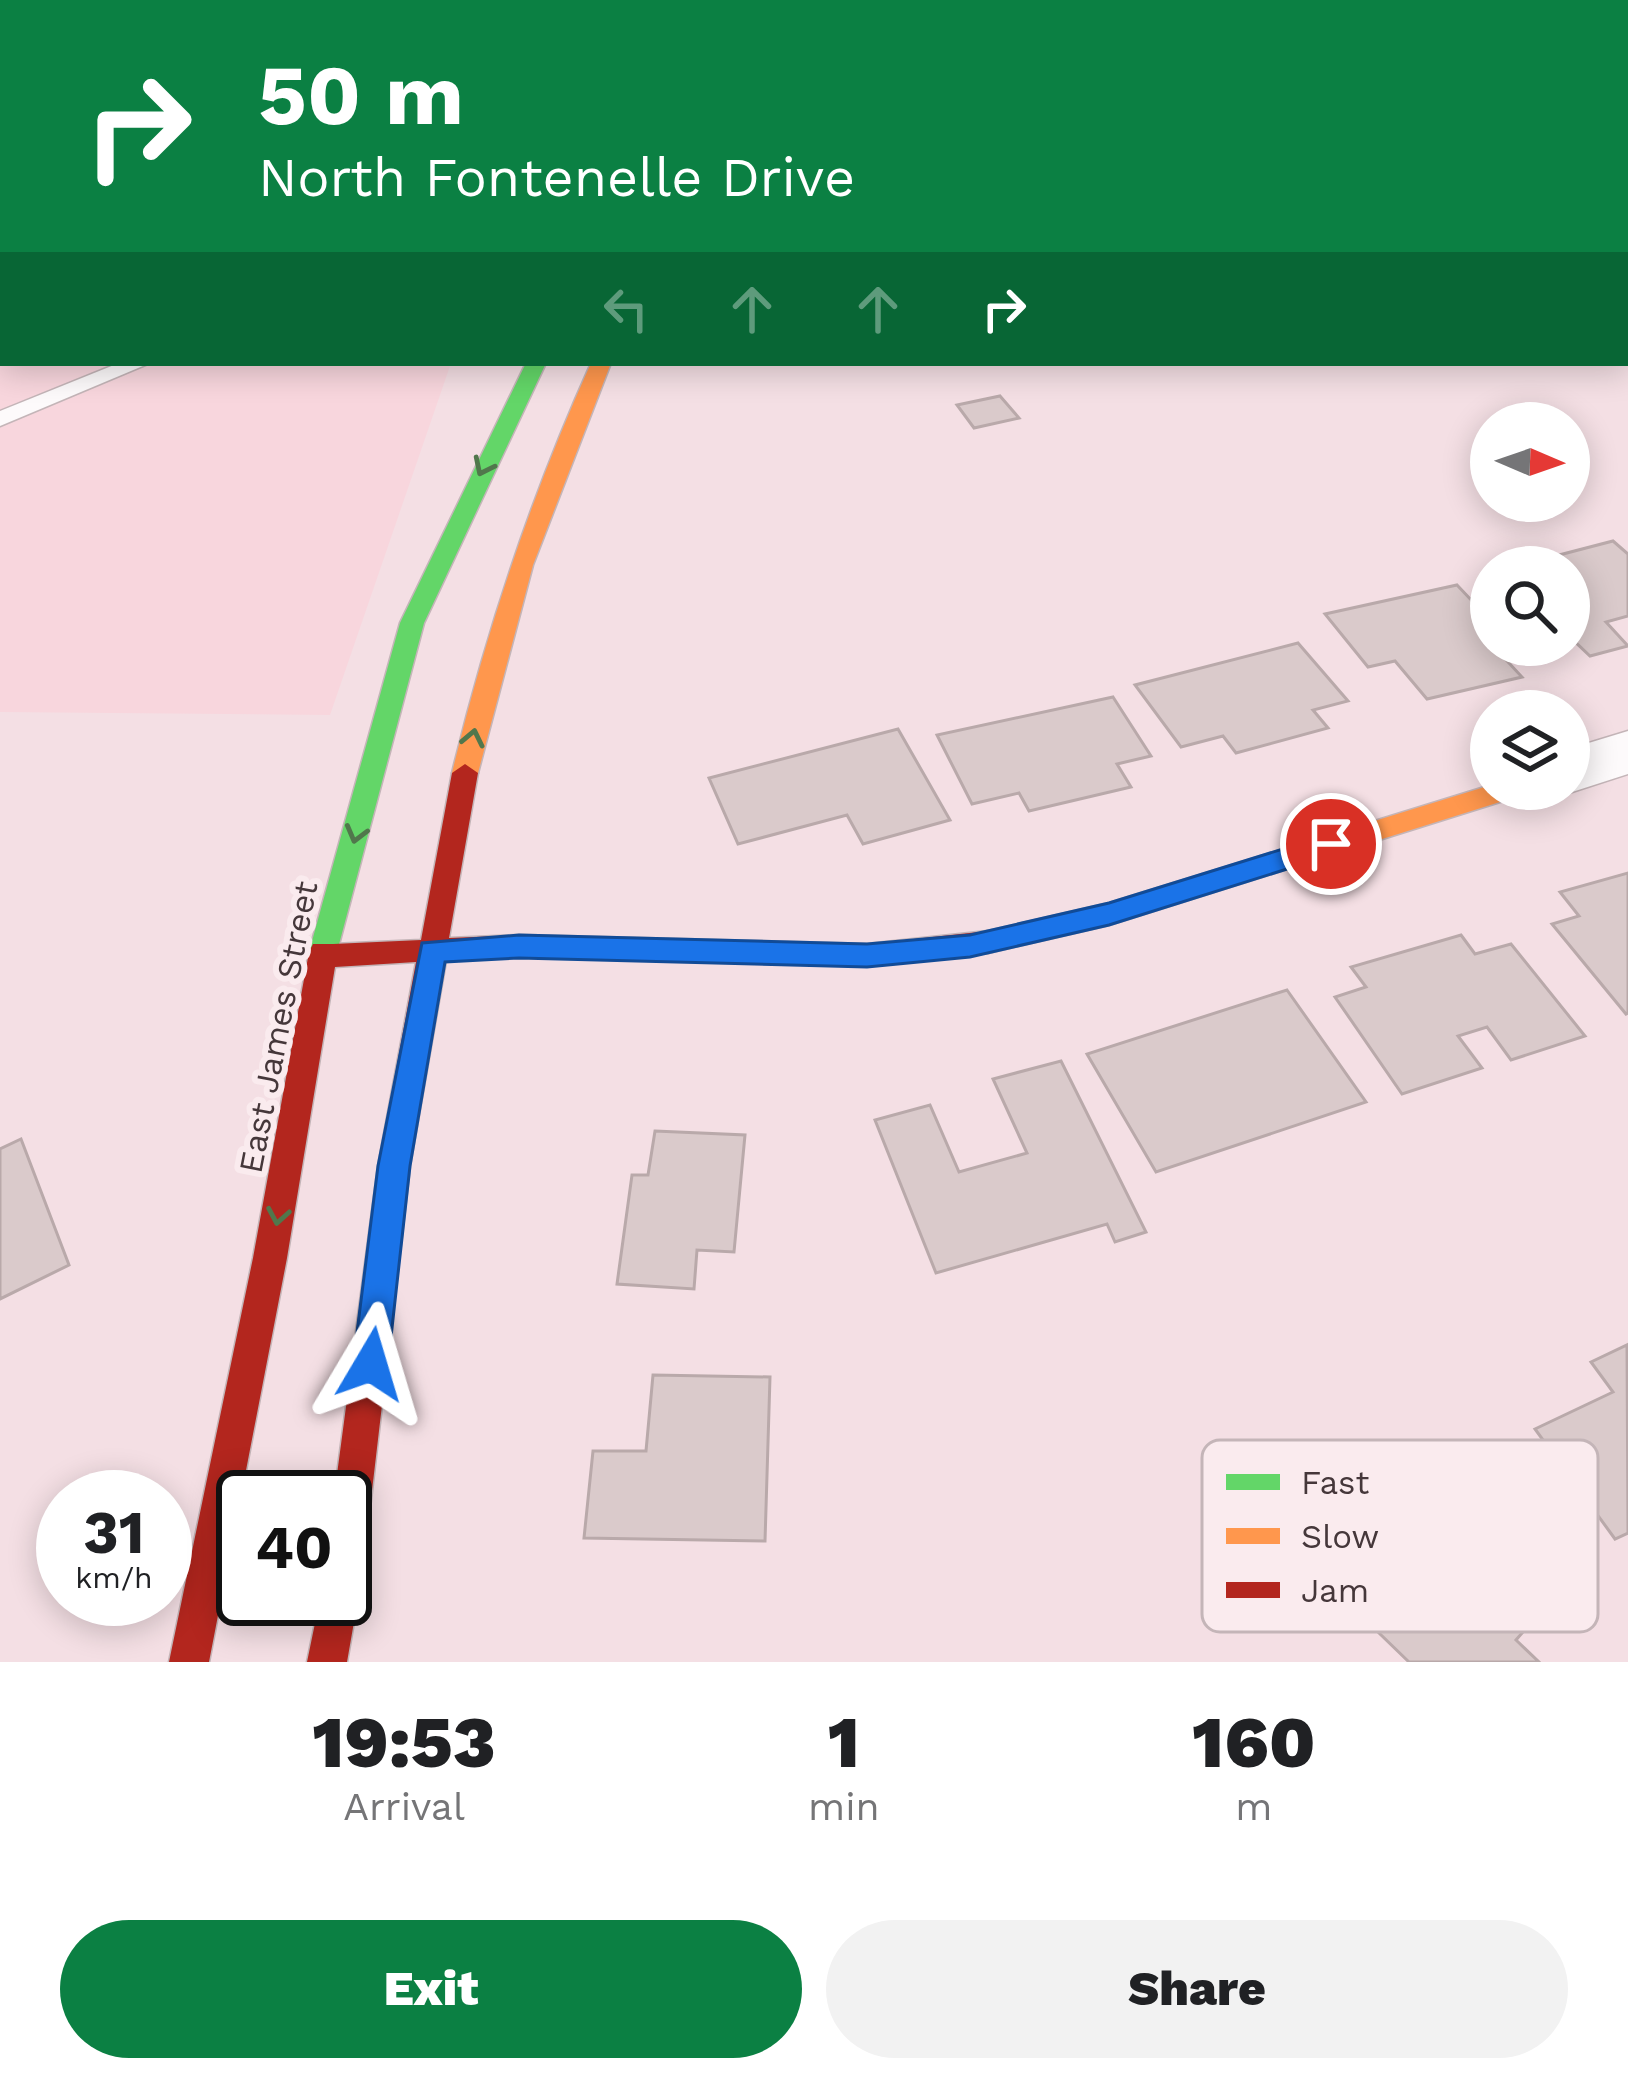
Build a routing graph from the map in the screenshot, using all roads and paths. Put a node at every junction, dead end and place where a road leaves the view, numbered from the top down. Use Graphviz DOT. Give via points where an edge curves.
graph roads {
  1 [pos="132,366"];
  2 [pos="535,366"];
  3 [pos="600,366"];
  4 [pos="0,419"];
  5 [pos="1628,752"];
  6 [pos="1590,764"];
  7 [pos="1470,801"];
  8 [pos="432,951"];
  9 [pos="322,956"];
  10 [pos="356,1470"];
  11 [pos="334,1626"];
  12 [pos="188,1662"];
  13 [pos="327,1662"];
  1 -- 4 [label="lane"];
  2 -- 9 [label="street, East James Street, one-way" via="412,623"];
  8 -- 3 [label="street, one-way" via="495,637 560,451"];
  5 -- 6 [label="street"];
  7 -- 8 [label="street" via="1109,914 970,946 867,956"];
  8 -- 9 [label="street"];
  8 -- 10 [label="street" via="394,1166"];
  9 -- 12 [label="street, East James Street, one-way"];
  11 -- 13 [label="street"];
}
